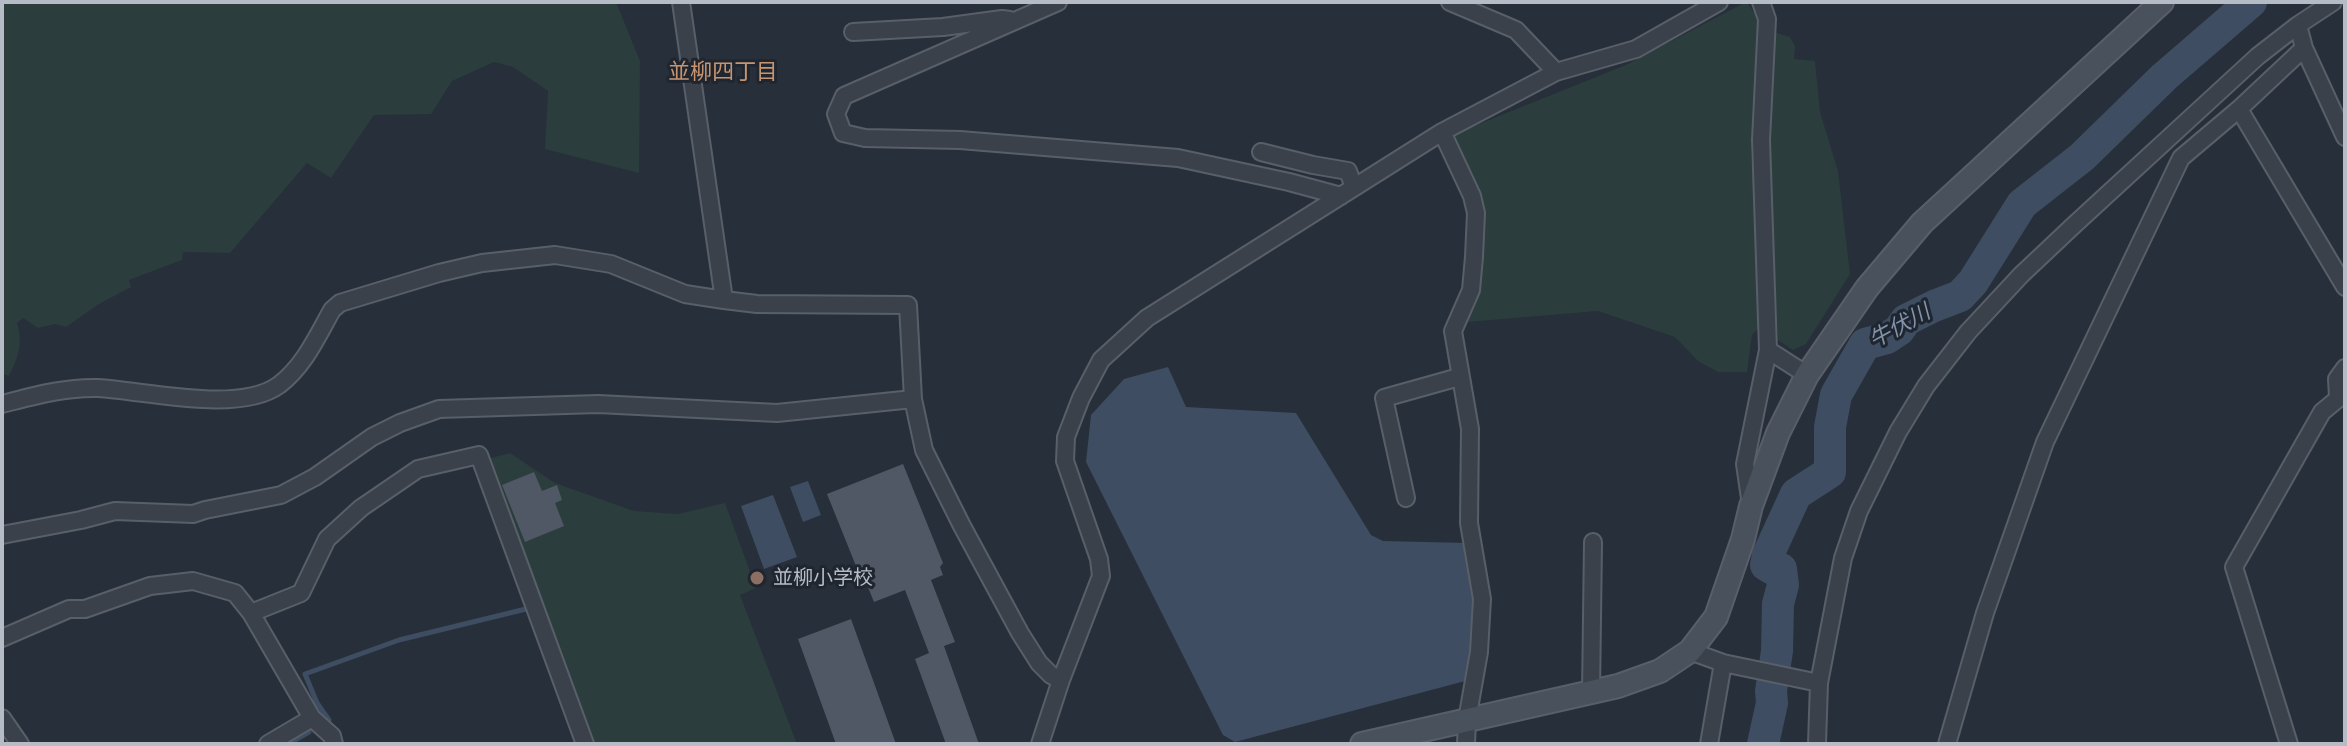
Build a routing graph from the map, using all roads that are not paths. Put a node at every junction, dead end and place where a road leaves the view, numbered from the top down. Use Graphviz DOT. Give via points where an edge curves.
graph roads {
  1 [pos="681,2"];
  2 [pos="1058,2"];
  3 [pos="1450,2"];
  4 [pos="1719,2"];
  5 [pos="1761,2"];
  6 [pos="2162,2"];
  7 [pos="2333,2"];
  8 [pos="1017,21"];
  9 [pos="2298,25"];
  10 [pos="853,32"];
  11 [pos="2304,48"];
  12 [pos="1556,72"];
  13 [pos="2239,109"];
  14 [pos="1442,132"];
  15 [pos="2345,137"];
  16 [pos="1261,152"];
  17 [pos="1347,191"];
  18 [pos="2345,287"];
  19 [pos="724,300"];
  20 [pos="1768,350"];
  21 [pos="2345,368"];
  22 [pos="1807,375"];
  23 [pos="1459,377"];
  24 [pos="2341,395"];
  25 [pos="913,399"];
  26 [pos="2,404"];
  27 [pos="1406,498"];
  28 [pos="1751,506"];
  29 [pos="2,535"];
  30 [pos="1593,542"];
  31 [pos="251,613"];
  32 [pos="2,638"];
  33 [pos="1690,651"];
  34 [pos="1728,664"];
  35 [pos="1061,680"];
  36 [pos="1816,682"];
  37 [pos="1591,693"];
  38 [pos="2,718"];
  39 [pos="312,718"];
  40 [pos="1467,720"];
  41 [pos="20,744"];
  42 [pos="268,744"];
  43 [pos="334,744"];
  44 [pos="585,744"];
  45 [pos="1040,744"];
  46 [pos="1362,744"];
  47 [pos="1466,744"];
  48 [pos="1709,744"];
  49 [pos="1817,744"];
  50 [pos="1947,744"];
  51 [pos="2289,744"];
  1 -- 19 [label="street"];
  2 -- 8 [label="street"];
  3 -- 12 [label="street" via="1516,30"];
  4 -- 12 [label="street" via="1636,49"];
  5 -- 20 [label="street" via="1767,19 1761,140"];
  6 -- 22 [label="street" via="1922,223 1867,288"];
  7 -- 9 [label="street"];
  8 -- 10 [label="street"];
  8 -- 17 [label="street" via="844,96 836,114 843,133 1178,158"];
  9 -- 11 [label="street"];
  9 -- 36 [label="street" via="2021,275 1926,386 1859,511 1843,558"];
  11 -- 13 [label="street"];
  11 -- 15 [label="street"];
  12 -- 14 [label="street"];
  13 -- 18 [label="street"];
  13 -- 50 [label="street" via="2181,158 2045,442 1985,613"];
  14 -- 17 [label="street"];
  14 -- 23 [label="street" via="1476,213 1471,290 1453,331"];
  16 -- 17 [label="street" via="1348,171"];
  17 -- 35 [label="street" via="1147,318 1101,360 1066,437 1065,461 1101,576"];
  19 -- 25 [label="street" via="908,305"];
  19 -- 26 [label="street" via="685,294 611,264 555,255 482,263 340,303 296,370 254,396 219,400 96,388 51,391"];
  20 -- 22 [label="street"];
  20 -- 28 [label="street" via="1745,464"];
  21 -- 24 [label="street" via="2337,379"];
  22 -- 28 [label="street"];
  23 -- 27 [label="street" via="1384,398"];
  23 -- 40 [label="street" via="1470,429 1469,523 1482,599"];
  24 -- 51 [label="street" via="2322,412 2234,567"];
  25 -- 29 [label="street" via="777,413 644,404 439,409 372,437 281,495 193,514 115,511"];
  25 -- 35 [label="street" via="924,450 962,526 1039,663"];
  28 -- 33 [label="street" via="1716,617"];
  30 -- 37 [label="street"];
  31 -- 32 [label="street" via="235,593 193,581 150,586 85,609 69,609"];
  31 -- 39 [label="street"];
  31 -- 44 [label="street" via="301,593 327,539 361,508 418,469 479,455"];
  33 -- 34 [label="street"];
  33 -- 37 [label="street" via="1660,671"];
  34 -- 36 [label="street"];
  34 -- 48 [label="street"];
  35 -- 45 [label="street"];
  36 -- 49 [label="street"];
  37 -- 40 [label="street"];
  38 -- 41 [label="street"];
  39 -- 42 [label="street"];
  39 -- 43 [label="street"];
  40 -- 46 [label="street"];
  40 -- 47 [label="street"];
}
